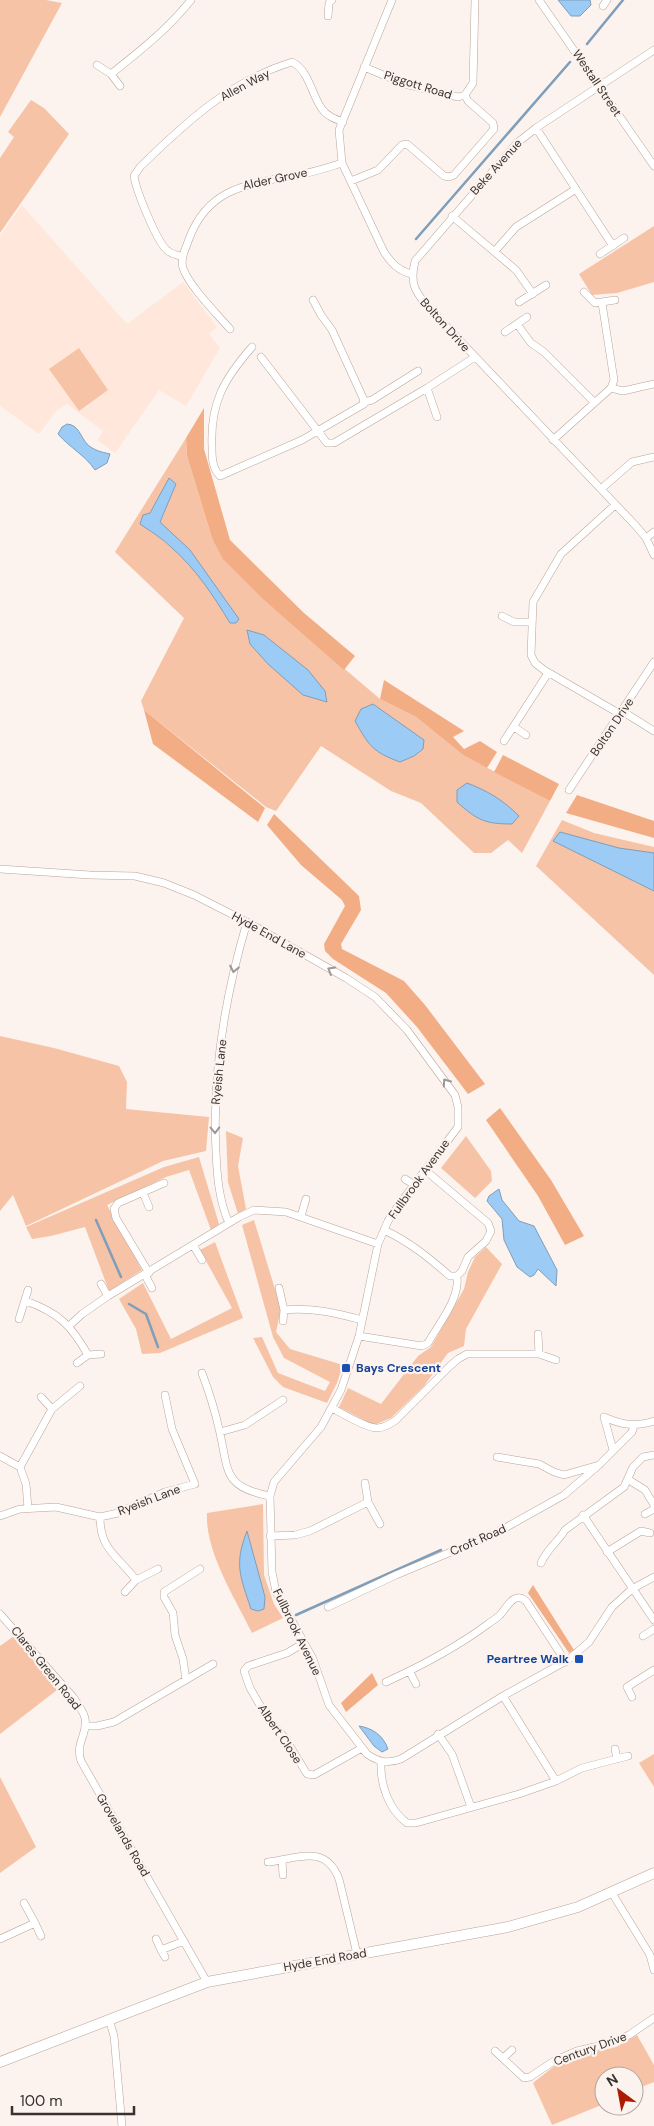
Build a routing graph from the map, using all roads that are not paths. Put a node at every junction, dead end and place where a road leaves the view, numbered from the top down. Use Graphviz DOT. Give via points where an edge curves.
graph roads {
  1 [pos="191,0"];
  2 [pos="392,0"];
  3 [pos="475,0"];
  4 [pos="539,0"];
  5 [pos="328,1"];
  6 [pos="328,16"];
  7 [pos="654,50"];
  8 [pos="97,65"];
  9 [pos="364,67"];
  10 [pos="111,74"];
  11 [pos="120,86"];
  12 [pos="600,87"];
  13 [pos="465,95"];
  14 [pos="342,122"];
  15 [pos="536,128"];
  16 [pos="342,162"];
  17 [pos="654,166"];
  18 [pos="351,181"];
  19 [pos="576,189"];
  20 [pos="452,216"];
  21 [pos="624,238"];
  22 [pos="613,246"];
  23 [pos="495,252"];
  24 [pos="600,254"];
  25 [pos="183,256"];
  26 [pos="412,274"];
  27 [pos="546,285"];
  28 [pos="584,292"];
  29 [pos="534,294"];
  30 [pos="313,300"];
  31 [pos="616,300"];
  32 [pos="519,302"];
  33 [pos="602,303"];
  34 [pos="528,317"];
  35 [pos="517,324"];
  36 [pos="230,329"];
  37 [pos="505,332"];
  38 [pos="252,347"];
  39 [pos="261,357"];
  40 [pos="475,357"];
  41 [pos="418,371"];
  42 [pos="654,384"];
  43 [pos="427,388"];
  44 [pos="610,388"];
  45 [pos="364,402"];
  46 [pos="594,402"];
  47 [pos="437,417"];
  48 [pos="317,432"];
  49 [pos="553,440"];
  50 [pos="654,456"];
  51 [pos="601,489"];
  52 [pos="615,505"];
  53 [pos="654,532"];
  54 [pos="646,538"];
  55 [pos="654,554"];
  56 [pos="502,616"];
  57 [pos="531,622"];
  58 [pos="654,662"];
  59 [pos="548,673"];
  60 [pos="621,713"];
  61 [pos="514,727"];
  62 [pos="654,731"];
  63 [pos="526,735"];
  64 [pos="504,741"];
  65 [pos="569,790"];
  66 [pos="0,869"];
  67 [pos="247,922"];
  68 [pos="458,1127"];
  69 [pos="425,1170"];
  70 [pos="405,1179"];
  71 [pos="164,1183"];
  72 [pos="413,1184"];
  73 [pos="143,1193"];
  74 [pos="306,1198"];
  75 [pos="149,1207"];
  76 [pos="301,1216"];
  77 [pos="229,1223"];
  78 [pos="384,1230"];
  79 [pos="378,1244"];
  80 [pos="193,1246"];
  81 [pos="202,1260"];
  82 [pos="147,1274"];
  83 [pos="457,1276"];
  84 [pos="101,1284"];
  85 [pos="152,1288"];
  86 [pos="279,1288"];
  87 [pos="28,1290"];
  88 [pos="108,1296"];
  89 [pos="26,1301"];
  90 [pos="284,1310"];
  91 [pos="19,1319"];
  92 [pos="362,1320"];
  93 [pos="283,1321"];
  94 [pos="68,1326"];
  95 [pos="538,1334"];
  96 [pos="359,1336"];
  97 [pos="101,1354"];
  98 [pos="539,1354"];
  99 [pos="88,1355"];
  100 [pos="556,1360"];
  101 [pos="77,1363"];
  102 [pos="202,1373"];
  103 [pos="80,1386"];
  104 [pos="165,1395"];
  105 [pos="41,1397"];
  106 [pos="283,1400"];
  107 [pos="332,1408"];
  108 [pos="52,1409"];
  109 [pos="654,1421"];
  110 [pos="634,1426"];
  111 [pos="220,1432"];
  112 [pos="613,1450"];
  113 [pos="654,1455"];
  114 [pos="0,1456"];
  115 [pos="497,1457"];
  116 [pos="600,1464"];
  117 [pos="20,1467"];
  118 [pos="629,1480"];
  119 [pos="365,1483"];
  120 [pos="270,1496"];
  121 [pos="368,1502"];
  122 [pos="654,1505"];
  123 [pos="28,1508"];
  124 [pos="654,1509"];
  125 [pos="645,1514"];
  126 [pos="583,1515"];
  127 [pos="0,1516"];
  128 [pos="100,1517"];
  129 [pos="380,1524"];
  130 [pos="650,1533"];
  131 [pos="270,1536"];
  132 [pos="608,1552"];
  133 [pos="541,1563"];
  134 [pos="158,1569"];
  135 [pos="200,1569"];
  136 [pos="654,1577"];
  137 [pos="136,1580"];
  138 [pos="632,1589"];
  139 [pos="125,1592"];
  140 [pos="328,1607"];
  141 [pos="0,1614"];
  142 [pos="654,1620"];
  143 [pos="654,1629"];
  144 [pos="643,1636"];
  145 [pos="304,1643"];
  146 [pos="566,1662"];
  147 [pos="213,1664"];
  148 [pos="654,1670"];
  149 [pos="410,1672"];
  150 [pos="186,1680"];
  151 [pos="386,1682"];
  152 [pos="416,1684"];
  153 [pos="504,1696"];
  154 [pos="632,1697"];
  155 [pos="85,1726"];
  156 [pos="438,1734"];
  157 [pos="362,1748"];
  158 [pos="615,1749"];
  159 [pos="628,1756"];
  160 [pos="617,1759"];
  161 [pos="381,1761"];
  162 [pos="556,1781"];
  163 [pos="471,1806"];
  164 [pos="282,1860"];
  165 [pos="268,1862"];
  166 [pos="654,1873"];
  167 [pos="283,1875"];
  168 [pos="612,1893"];
  169 [pos="24,1903"];
  170 [pos="35,1923"];
  171 [pos="41,1936"];
  172 [pos="156,1938"];
  173 [pos="0,1939"];
  174 [pos="184,1941"];
  175 [pos="357,1954"];
  176 [pos="654,1970"];
  177 [pos="208,1982"];
  178 [pos="654,2019"];
  179 [pos="109,2020"];
  180 [pos="512,2050"];
  181 [pos="495,2051"];
  182 [pos="504,2058"];
  183 [pos="0,2062"];
  184 [pos="122,2126"];
  1 -- 10 [label="street" via="155,39"];
  2 -- 9 [label="street"];
  3 -- 13 [label="street, Piggott Road" via="473,83"];
  4 -- 12 [label="street, Westall Street"];
  5 -- 6 [label="street"];
  7 -- 12 [label="street, Beke Avenue"];
  8 -- 10 [label="street"];
  9 -- 13 [label="street, Piggott Road" via="405,84 458,97"];
  9 -- 14 [label="street"];
  10 -- 11 [label="street"];
  12 -- 15 [label="street, Beke Avenue"];
  12 -- 17 [label="street, Westall Street"];
  13 -- 18 [label="street" via="494,123 494,129 454,175 444,176 406,144 378,170"];
  14 -- 16 [label="street" via="339,137"];
  14 -- 25 [label="street, Allen Way" via="322,110 309,83 292,62 238,86 195,115 134,176 137,191 163,246 175,255"];
  15 -- 19 [label="street"];
  15 -- 20 [label="street, Beke Avenue" via="517,143"];
  16 -- 18 [label="street"];
  16 -- 25 [label="street, Alder Grove" via="228,192 202,214"];
  18 -- 26 [label="street" via="384,252 396,268"];
  19 -- 22 [label="street"];
  19 -- 23 [label="street" via="516,227"];
  20 -- 23 [label="street"];
  20 -- 26 [label="street, Beke Avenue" via="414,261"];
  21 -- 22 [label="street"];
  22 -- 24 [label="street"];
  23 -- 29 [label="street" via="516,270"];
  25 -- 36 [label="street" via="187,276"];
  26 -- 40 [label="street, Bolton Drive" via="419,296"];
  27 -- 29 [label="street"];
  28 -- 33 [label="street" via="595,303"];
  29 -- 32 [label="street"];
  30 -- 45 [label="street" via="332,330"];
  31 -- 33 [label="street"];
  33 -- 44 [label="street" via="614,372"];
  34 -- 35 [label="street"];
  35 -- 37 [label="street"];
  35 -- 46 [label="street" via="531,344 544,352"];
  38 -- 48 [label="street" via="230,374 214,412 212,461 217,474 220,476"];
  39 -- 48 [label="street"];
  40 -- 43 [label="street"];
  40 -- 49 [label="street, Bolton Drive"];
  41 -- 45 [label="street"];
  42 -- 44 [label="street" via="623,391"];
  43 -- 47 [label="street"];
  43 -- 48 [label="street" via="334,443 327,443"];
  44 -- 46 [label="street"];
  45 -- 48 [label="street" via="361,407"];
  46 -- 49 [label="street"];
  49 -- 51 [label="street, Bolton Drive"];
  50 -- 51 [label="street" via="632,462"];
  51 -- 52 [label="street, Bolton Drive"];
  52 -- 54 [label="street, Bolton Drive"];
  52 -- 57 [label="street" via="561,554 533,602"];
  53 -- 54 [label="street"];
  54 -- 55 [label="street, Bolton Drive"];
  56 -- 57 [label="street" via="514,622"];
  57 -- 59 [label="street" via="531,655 535,663"];
  58 -- 60 [label="street, Bolton Drive"];
  59 -- 60 [label="street"];
  59 -- 61 [label="street"];
  60 -- 62 [label="street"];
  60 -- 65 [label="street, Bolton Drive"];
  61 -- 63 [label="street"];
  61 -- 64 [label="street"];
  66 -- 67 [label="street, Hyde End Lane" via="128,875 152,880 194,895"];
  68 -- 67 [label="street, Hyde End Lane, one-way" via="455,1095 426,1054 386,1008 362,988"];
  67 -- 77 [label="street, Ryeish Lane, one-way" via="226,1010 216,1092 216,1168 220,1196"];
  68 -- 69 [label="street, Fullbrook Avenue"];
  69 -- 72 [label="street, Fullbrook Avenue"];
  69 -- 83 [label="street" via="488,1223 491,1231 486,1241 468,1257"];
  70 -- 72 [label="street"];
  71 -- 73 [label="street"];
  72 -- 78 [label="street, Fullbrook Avenue"];
  73 -- 75 [label="street"];
  73 -- 82 [label="street" via="118,1203 114,1208 116,1218"];
  74 -- 76 [label="street"];
  76 -- 77 [label="street" via="254,1210"];
  76 -- 79 [label="street"];
  77 -- 80 [label="street"];
  78 -- 79 [label="street, Fullbrook Avenue"];
  78 -- 83 [label="street" via="419,1249 450,1276"];
  79 -- 92 [label="street, Fullbrook Avenue"];
  80 -- 81 [label="street"];
  80 -- 82 [label="street"];
  82 -- 85 [label="street"];
  82 -- 88 [label="street"];
  83 -- 96 [label="street" via="454,1298 428,1343 422,1346"];
  84 -- 88 [label="street"];
  86 -- 90 [label="street"];
  87 -- 89 [label="street"];
  88 -- 94 [label="street"];
  89 -- 91 [label="street"];
  89 -- 94 [label="street" via="54,1313"];
  90 -- 92 [label="street" via="329,1311"];
  90 -- 93 [label="street"];
  92 -- 96 [label="street, Fullbrook Avenue"];
  94 -- 99 [label="street"];
  95 -- 98 [label="street"];
  96 -- 107 [label="street, Fullbrook Avenue"];
  97 -- 99 [label="street"];
  98 -- 100 [label="street"];
  98 -- 107 [label="street" via="467,1354 458,1358 388,1426 369,1426"];
  99 -- 101 [label="street"];
  102 -- 111 [label="street"];
  103 -- 108 [label="street"];
  104 -- 128 [label="street, Ryeish Lane" via="172,1429 195,1484"];
  105 -- 108 [label="street"];
  106 -- 111 [label="street" via="244,1425"];
  107 -- 120 [label="street, Fullbrook Avenue" via="321,1427 274,1482"];
  108 -- 117 [label="street"];
  109 -- 110 [label="street"];
  110 -- 112 [label="street, Croft Road"];
  110 -- 112 [label="street" via="604,1417"];
  111 -- 120 [label="street" via="231,1477 252,1492"];
  112 -- 116 [label="street, Croft Road"];
  113 -- 118 [label="street" via="637,1462"];
  114 -- 117 [label="street"];
  115 -- 116 [label="street" via="539,1464 564,1475"];
  116 -- 140 [label="street, Croft Road" via="564,1495 496,1533"];
  117 -- 123 [label="street"];
  118 -- 122 [label="street" via="645,1490"];
  118 -- 126 [label="street" via="624,1487"];
  119 -- 121 [label="street"];
  120 -- 131 [label="street, Fullbrook Avenue"];
  121 -- 129 [label="street"];
  121 -- 131 [label="street" via="310,1531"];
  123 -- 127 [label="street, Ryeish Lane"];
  123 -- 128 [label="street, Ryeish Lane" via="56,1507"];
  124 -- 125 [label="street"];
  126 -- 132 [label="street"];
  126 -- 133 [label="street" via="546,1550"];
  128 -- 137 [label="street" via="103,1541"];
  130 -- 132 [label="street" via="641,1531"];
  131 -- 145 [label="street, Fullbrook Avenue" via="276,1592"];
  132 -- 138 [label="street"];
  134 -- 137 [label="street"];
  135 -- 150 [label="street" via="164,1592 173,1613"];
  136 -- 138 [label="street"];
  137 -- 139 [label="street"];
  138 -- 142 [label="street"];
  138 -- 146 [label="street" via="612,1607 589,1642"];
  141 -- 155 [label="street, Clares Green Road" via="73,1697 83,1713"];
  143 -- 144 [label="street"];
  145 -- 157 [label="street, Fullbrook Avenue" via="316,1665 329,1705"];
  145 -- 157 [label="street, Albert Close" via="287,1654 248,1666 244,1671 255,1696 307,1774 314,1775"];
  146 -- 149 [label="street" via="526,1602 516,1598 470,1638"];
  146 -- 153 [label="street"];
  147 -- 150 [label="street"];
  148 -- 154 [label="street" via="627,1686"];
  149 -- 151 [label="street"];
  149 -- 152 [label="street"];
  150 -- 155 [label="street" via="114,1722"];
  153 -- 156 [label="street"];
  153 -- 162 [label="street"];
  155 -- 174 [label="street, Grovelands Road" via="78,1749 81,1761"];
  156 -- 161 [label="street" via="401,1759 388,1763"];
  156 -- 163 [label="street" via="452,1754"];
  157 -- 161 [label="street, Fullbrook Avenue" via="372,1758"];
  158 -- 160 [label="street"];
  159 -- 160 [label="street"];
  160 -- 162 [label="street" via="582,1768"];
  161 -- 163 [label="street" via="388,1798 407,1823"];
  162 -- 163 [label="street"];
  164 -- 165 [label="street"];
  164 -- 167 [label="street"];
  164 -- 175 [label="street" via="317,1856 335,1869"];
  166 -- 168 [label="main road, Hyde End Road"];
  168 -- 175 [label="main road, Hyde End Road" via="558,1914 508,1927"];
  168 -- 176 [label="street" via="650,1955"];
  169 -- 170 [label="street"];
  170 -- 171 [label="street"];
  170 -- 173 [label="street"];
  172 -- 174 [label="street" via="163,1953"];
  174 -- 177 [label="street, Grovelands Road"];
  175 -- 177 [label="main road, Hyde End Road"];
  177 -- 179 [label="main road, Hyde End Road"];
  178 -- 182 [label="street, Century Drive" via="608,2044 577,2051 554,2061 530,2077 524,2078"];
  179 -- 183 [label="main road, Hyde End Road"];
  179 -- 184 [label="street" via="114,2036"];
  180 -- 182 [label="street"];
  181 -- 182 [label="street, Century Drive"];
}
